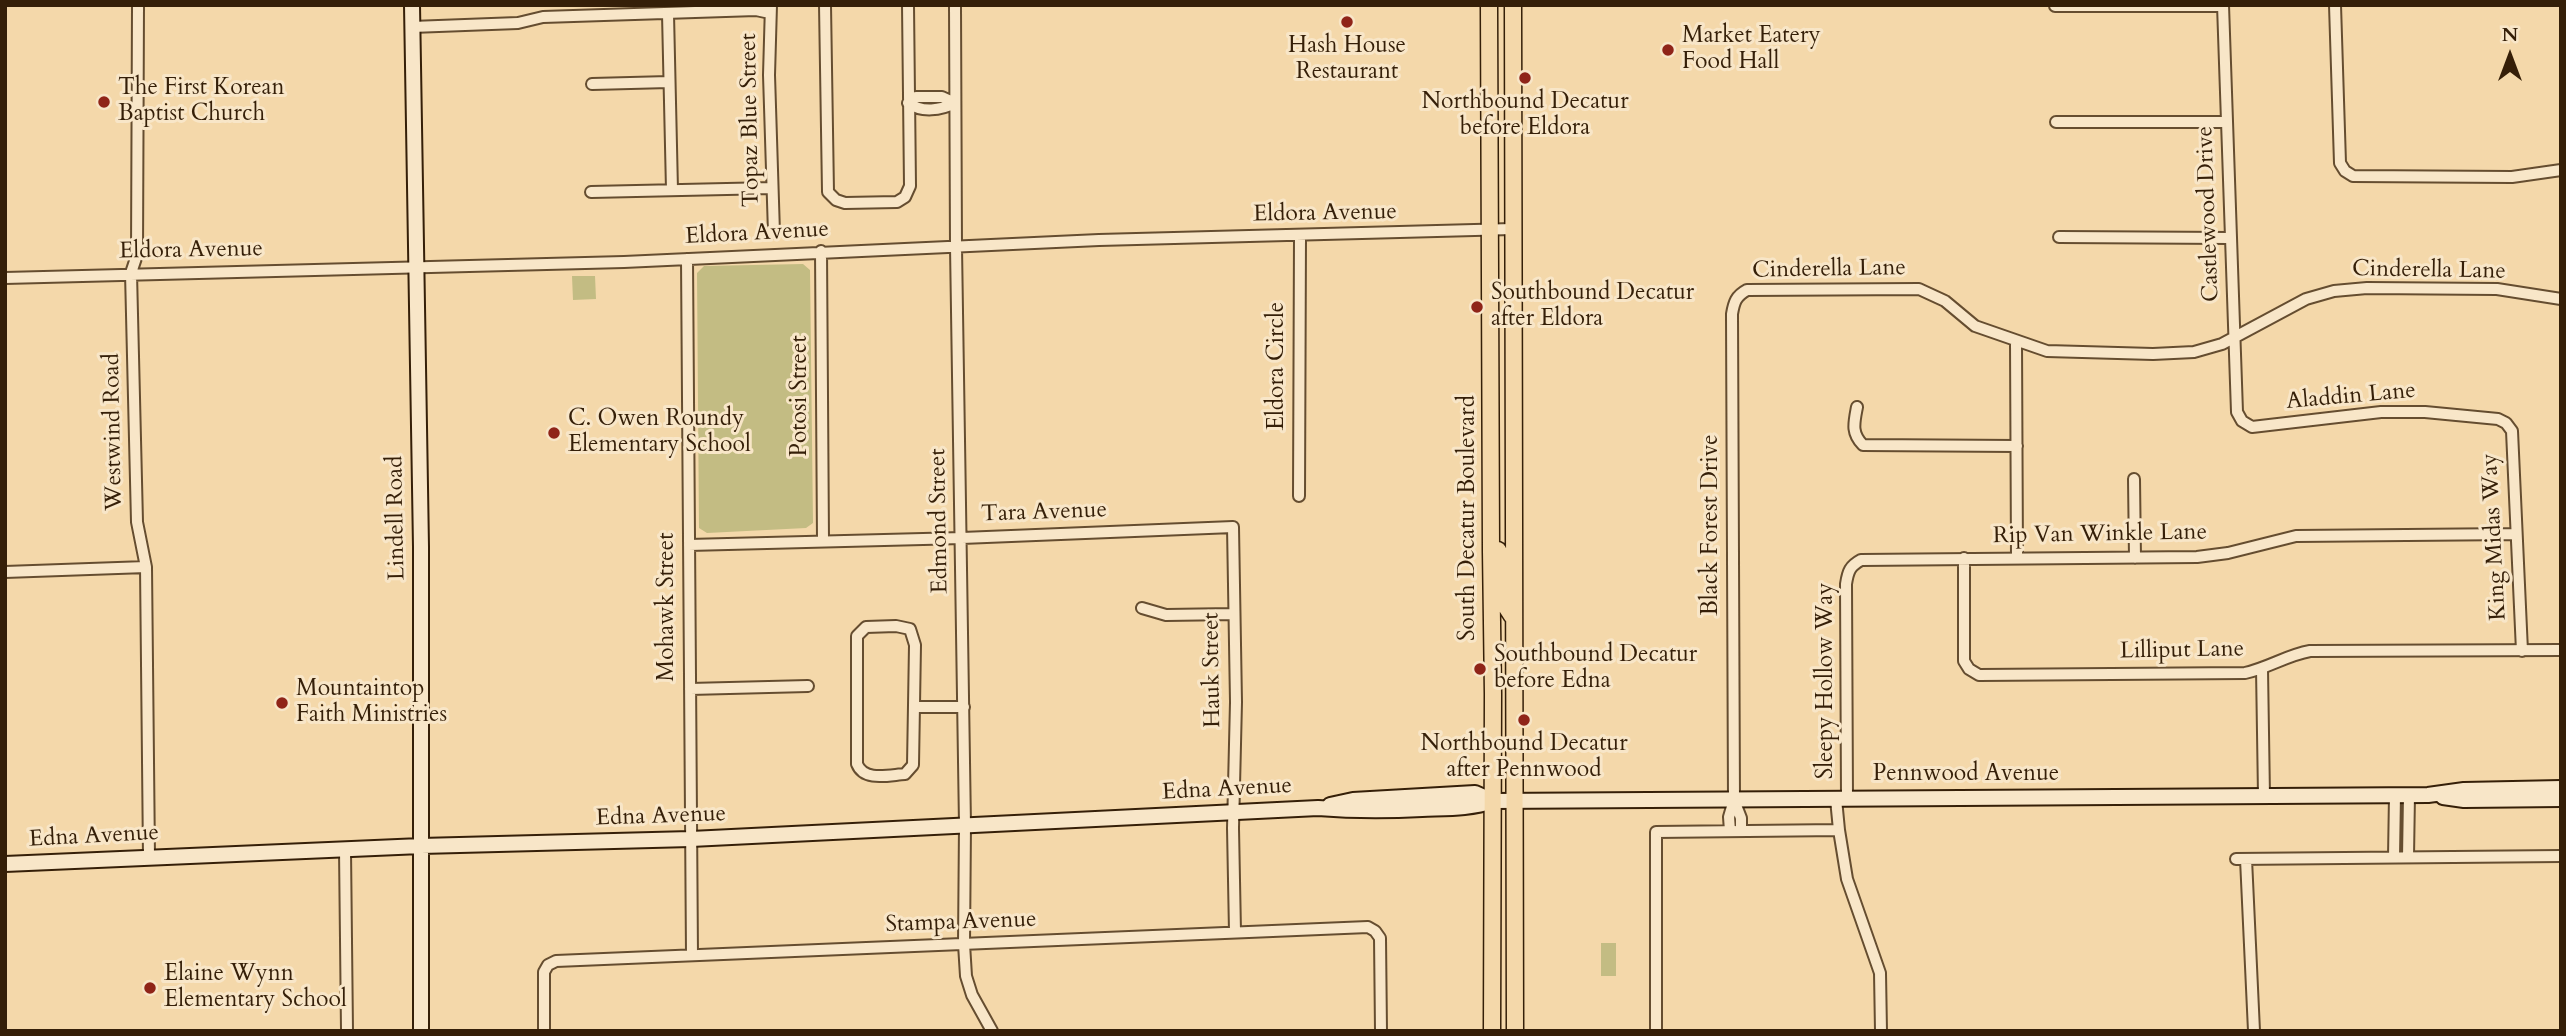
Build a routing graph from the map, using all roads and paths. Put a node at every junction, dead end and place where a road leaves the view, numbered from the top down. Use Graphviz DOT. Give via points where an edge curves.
graph roads {
  1 [pos="138,5"];
  2 [pos="412,5"];
  3 [pos="825,5"];
  4 [pos="908,5"];
  5 [pos="955,5"];
  6 [pos="1489,5"];
  7 [pos="1507,5"];
  8 [pos="1513,5"];
  9 [pos="2335,5"];
  10 [pos="2055,6"];
  11 [pos="2223,6"];
  12 [pos="770,9"];
  13 [pos="668,14"];
  14 [pos="1513,25"];
  15 [pos="412,27"];
  16 [pos="669,82"];
  17 [pos="592,84"];
  18 [pos="1513,90"];
  19 [pos="1489,93"];
  20 [pos="908,103"];
  21 [pos="956,103"];
  22 [pos="2056,122"];
  23 [pos="2227,122"];
  24 [pos="2561,170"];
  25 [pos="772,188"];
  26 [pos="672,190"];
  27 [pos="591,192"];
  28 [pos="1512,229"];
  29 [pos="1490,230"];
  30 [pos="775,233"];
  31 [pos="1300,236"];
  32 [pos="2059,237"];
  33 [pos="2230,238"];
  34 [pos="956,247"];
  35 [pos="821,251"];
  36 [pos="687,259"];
  37 [pos="416,267"];
  38 [pos="131,273"];
  39 [pos="5,278"];
  40 [pos="1739,294"];
  41 [pos="2561,299"];
  42 [pos="2234,338"];
  43 [pos="2016,342"];
  44 [pos="1857,407"];
  45 [pos="2242,421"];
  46 [pos="2506,423"];
  47 [pos="1490,425"];
  48 [pos="2017,446"];
  49 [pos="2134,479"];
  50 [pos="1299,496"];
  51 [pos="1233,527"];
  52 [pos="1515,533"];
  53 [pos="2516,534"];
  54 [pos="962,538"];
  55 [pos="823,540"];
  56 [pos="689,545"];
  57 [pos="1491,548"];
  58 [pos="1965,558"];
  59 [pos="2017,558"];
  60 [pos="2134,558"];
  61 [pos="1852,565"];
  62 [pos="146,567"];
  63 [pos="5,572"];
  64 [pos="1142,608"];
  65 [pos="1233,614"];
  66 [pos="1515,621"];
  67 [pos="2561,650"];
  68 [pos="2522,651"];
  69 [pos="2262,670"];
  70 [pos="808,687"];
  71 [pos="690,689"];
  72 [pos="915,706"];
  73 [pos="964,707"];
  74 [pos="2561,789"];
  75 [pos="2402,795"];
  76 [pos="2428,795"];
  77 [pos="2264,796"];
  78 [pos="1842,799"];
  79 [pos="2561,799"];
  80 [pos="1734,800"];
  81 [pos="1504,801"];
  82 [pos="1235,812"];
  83 [pos="965,825"];
  84 [pos="1839,830"];
  85 [pos="1736,831"];
  86 [pos="691,839"];
  87 [pos="421,846"];
  88 [pos="345,850"];
  89 [pos="2561,856"];
  90 [pos="149,857"];
  91 [pos="2408,857"];
  92 [pos="2393,858"];
  93 [pos="5,864"];
  94 [pos="1235,932"];
  95 [pos="964,944"];
  96 [pos="692,954"];
  97 [pos="347,1031"];
  98 [pos="421,1031"];
  99 [pos="544,1031"];
  100 [pos="992,1031"];
  101 [pos="1381,1031"];
  102 [pos="1492,1031"];
  103 [pos="1515,1031"];
  104 [pos="1656,1031"];
  105 [pos="1881,1031"];
  106 [pos="2253,1031"];
  1 -- 38 [label="street, Westwind Road" via="137,255"];
  2 -- 15 [label="street, Lindell Road"];
  3 -- 20 [label="street" via="828,192 836,200 897,202 905,197 909,186"];
  4 -- 20 [label="street"];
  5 -- 21 [label="street, Edmond Street"];
  6 -- 19 [label="main road, South Decatur Boulevard"];
  7 -- 14 [label="main road"];
  8 -- 14 [label="main road, South Decatur Boulevard"];
  9 -- 24 [label="street" via="2340,163 2345,171 2353,176 2512,177"];
  10 -- 11 [label="street"];
  11 -- 23 [label="street, Castlewood Drive"];
  12 -- 13 [label="street"];
  12 -- 25 [label="street, Topaz Blue Street"];
  13 -- 15 [label="street"];
  13 -- 16 [label="street"];
  14 -- 18 [label="main road, South Decatur Boulevard"];
  15 -- 37 [label="street, Lindell Road"];
  16 -- 17 [label="street"];
  16 -- 26 [label="street"];
  18 -- 19 [label="main road"];
  18 -- 28 [label="main road, South Decatur Boulevard"];
  19 -- 29 [label="main road, South Decatur Boulevard"];
  20 -- 21 [label="street" via="916,97 942,97"];
  21 -- 34 [label="street, Edmond Street"];
  22 -- 23 [label="street"];
  23 -- 33 [label="street, Castlewood Drive"];
  25 -- 26 [label="street"];
  25 -- 30 [label="street, Topaz Blue Street"];
  26 -- 27 [label="street"];
  28 -- 29 [label="street, Eldora Avenue"];
  28 -- 52 [label="main road, South Decatur Boulevard"];
  29 -- 31 [label="street, Eldora Avenue"];
  29 -- 47 [label="main road, South Decatur Boulevard"];
  31 -- 34 [label="street, Eldora Avenue"];
  31 -- 50 [label="street, Eldora Circle"];
  32 -- 33 [label="street"];
  33 -- 42 [label="street, Castlewood Drive"];
  34 -- 35 [label="street, Eldora Avenue"];
  34 -- 54 [label="street, Edmond Street"];
  35 -- 36 [label="street, Eldora Avenue"];
  35 -- 55 [label="street, Potosi Street"];
  36 -- 37 [label="street, Eldora Avenue"];
  36 -- 56 [label="street, Mohawk Street"];
  37 -- 38 [label="street, Eldora Avenue"];
  37 -- 87 [label="street, Lindell Road"];
  38 -- 39 [label="street, Eldora Avenue"];
  38 -- 62 [label="street, Westwind Road" via="137,523"];
  40 -- 43 [label="street, Cinderella Lane" via="1746,290 1919,289 1945,301 1975,326"];
  40 -- 80 [label="street, Black Forest Drive" via="1732,314"];
  41 -- 42 [label="street, Cinderella Lane" via="2497,289 2334,291 2305,299"];
  42 -- 43 [label="street, Cinderella Lane" via="2194,352 2153,354 2047,351"];
  42 -- 45 [label="street, Castlewood Drive" via="2237,412"];
  43 -- 48 [label="street"];
  44 -- 48 [label="street" via="1855,438 1863,445"];
  45 -- 46 [label="street, Aladdin Lane" via="2252,427 2381,412 2425,412"];
  46 -- 53 [label="street, King Midas Way" via="2512,431"];
  47 -- 52 [label="main road" via="1500,441 1502,511"];
  47 -- 57 [label="main road, South Decatur Boulevard"];
  48 -- 59 [label="street"];
  49 -- 60 [label="street"];
  51 -- 54 [label="street, Tara Avenue"];
  51 -- 65 [label="street, Hauk Street"];
  52 -- 66 [label="main road, South Decatur Boulevard"];
  53 -- 60 [label="street, Rip Van Winkle Lane" via="2296,536 2228,553"];
  53 -- 68 [label="street, King Midas Way"];
  54 -- 55 [label="street, Tara Avenue"];
  54 -- 73 [label="street, Edmond Street"];
  55 -- 56 [label="street, Tara Avenue"];
  56 -- 71 [label="street, Mohawk Street"];
  57 -- 66 [label="main road" via="1501,556 1505,605"];
  57 -- 81 [label="main road, South Decatur Boulevard"];
  58 -- 59 [label="street, Rip Van Winkle Lane"];
  58 -- 61 [label="street, Rip Van Winkle Lane" via="1861,560"];
  58 -- 69 [label="street, Lilliput Lane" via="1965,661 1979,674"];
  59 -- 60 [label="street, Rip Van Winkle Lane"];
  61 -- 78 [label="street, Sleepy Hollow Way" via="1846,584"];
  62 -- 63 [label="street"];
  62 -- 90 [label="street, Westwind Road"];
  64 -- 65 [label="street" via="1166,615"];
  65 -- 82 [label="street, Hauk Street"];
  66 -- 81 [label="main road, South Decatur Boulevard"];
  67 -- 68 [label="street, Lilliput Lane"];
  68 -- 69 [label="street, Lilliput Lane" via="2310,651 2291,654"];
  69 -- 77 [label="street"];
  70 -- 71 [label="street"];
  71 -- 86 [label="street, Mohawk Street"];
  72 -- 72 [label="street" via="915,645 910,629 866,627 856,643 857,764 863,773 905,774 910,770 915,757"];
  72 -- 73 [label="street"];
  73 -- 83 [label="street, Edmond Street"];
  74 -- 76 [label="street, Pennwood Avenue"];
  75 -- 76 [label="street, Pennwood Avenue"];
  75 -- 77 [label="street, Pennwood Avenue"];
  75 -- 91 [label="street"];
  75 -- 92 [label="street"];
  76 -- 79 [label="street, Pennwood Avenue" via="2465,800"];
  77 -- 78 [label="street, Pennwood Avenue"];
  78 -- 80 [label="street, Pennwood Avenue"];
  78 -- 84 [label="street, Sleepy Hollow Way"];
  80 -- 81 [label="street, Pennwood Avenue"];
  80 -- 85 [label="street, Black Forest Drive" via="1741,818"];
  81 -- 82 [label="street, Edna Avenue" via="1475,793"];
  81 -- 102 [label="main road, South Decatur Boulevard"];
  81 -- 103 [label="main road, South Decatur Boulevard"];
  82 -- 83 [label="street, Edna Avenue"];
  82 -- 94 [label="street, Hauk Street"];
  83 -- 86 [label="street, Edna Avenue"];
  83 -- 95 [label="street, Edmond Street"];
  84 -- 85 [label="street"];
  84 -- 105 [label="street, Sleepy Hollow Way" via="1847,879 1880,973"];
  85 -- 104 [label="street" via="1656,832"];
  86 -- 87 [label="street, Edna Avenue"];
  86 -- 96 [label="street, Mohawk Street"];
  87 -- 88 [label="street, Edna Avenue"];
  87 -- 98 [label="street, Lindell Road"];
  88 -- 90 [label="street, Edna Avenue"];
  88 -- 97 [label="street"];
  89 -- 91 [label="street"];
  90 -- 93 [label="street, Edna Avenue"];
  91 -- 92 [label="street"];
  92 -- 106 [label="street" via="2241,859"];
  94 -- 95 [label="street, Stampa Avenue"];
  94 -- 101 [label="street, Stampa Avenue" via="1368,927 1375,931 1380,938"];
  95 -- 96 [label="street, Stampa Avenue"];
  95 -- 100 [label="street, Edmond Street" via="966,976"];
  96 -- 99 [label="street, Stampa Avenue" via="548,965 544,972"];
}
